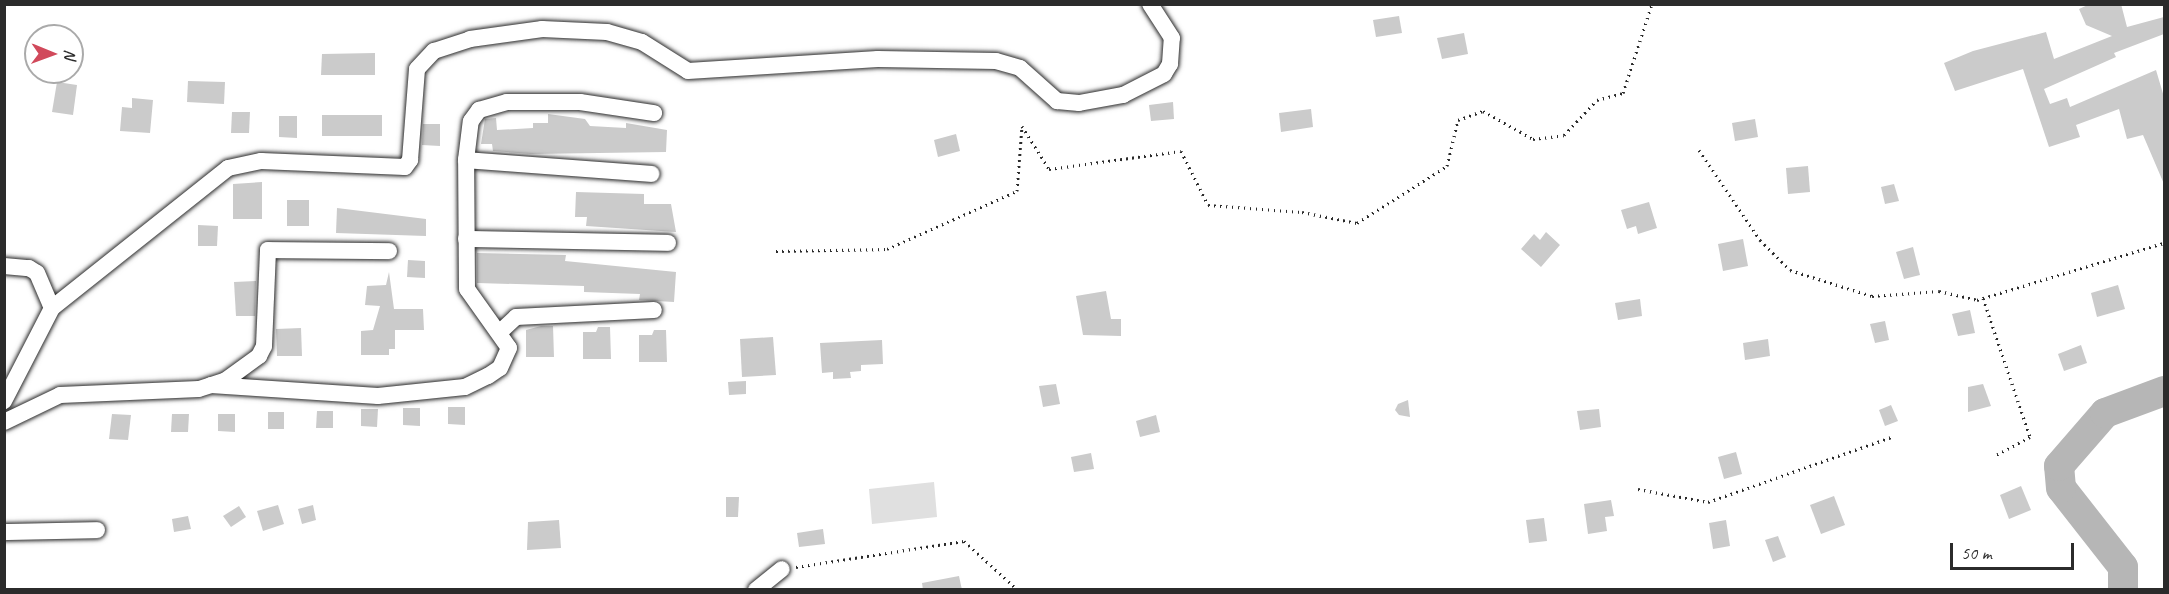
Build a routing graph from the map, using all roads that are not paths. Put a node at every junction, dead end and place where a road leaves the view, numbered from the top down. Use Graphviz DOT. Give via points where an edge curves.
graph roads {
  1 [pos="1150,4"];
  2 [pos="654,113"];
  3 [pos="466,160"];
  4 [pos="651,174"];
  5 [pos="466,239"];
  6 [pos="668,243"];
  7 [pos="389,251"];
  8 [pos="4,266"];
  9 [pos="52,308"];
  10 [pos="654,310"];
  11 [pos="500,332"];
  12 [pos="211,385"];
  13 [pos="4,401"];
  14 [pos="4,422"];
  15 [pos="97,530"];
  16 [pos="4,532"];
  17 [pos="782,569"];
  18 [pos="756,590"];
  1 -- 9 [label="street" via="1172,38 1170,64 1164,74 1123,95 1079,103 1057,101 1020,68 996,61 878,59 688,70 642,42 607,32 542,29 470,39 434,51 417,69 410,160 405,167 261,161 228,168"];
  2 -- 3 [label="street" via="580,102 489,106 471,122"];
  3 -- 4 [label="street"];
  3 -- 5 [label="street"];
  5 -- 6 [label="street"];
  5 -- 11 [label="street" via="469,295"];
  7 -- 12 [label="street" via="268,250 264,346 259,356"];
  8 -- 9 [label="street" via="29,268 37,273"];
  9 -- 13 [label="street"];
  10 -- 11 [label="street" via="516,317"];
  11 -- 12 [label="street" via="509,348 504,363 465,387 378,396"];
  12 -- 14 [label="street" via="60,394"];
  15 -- 16 [label="street"];
  17 -- 18 [label="street"];
}
